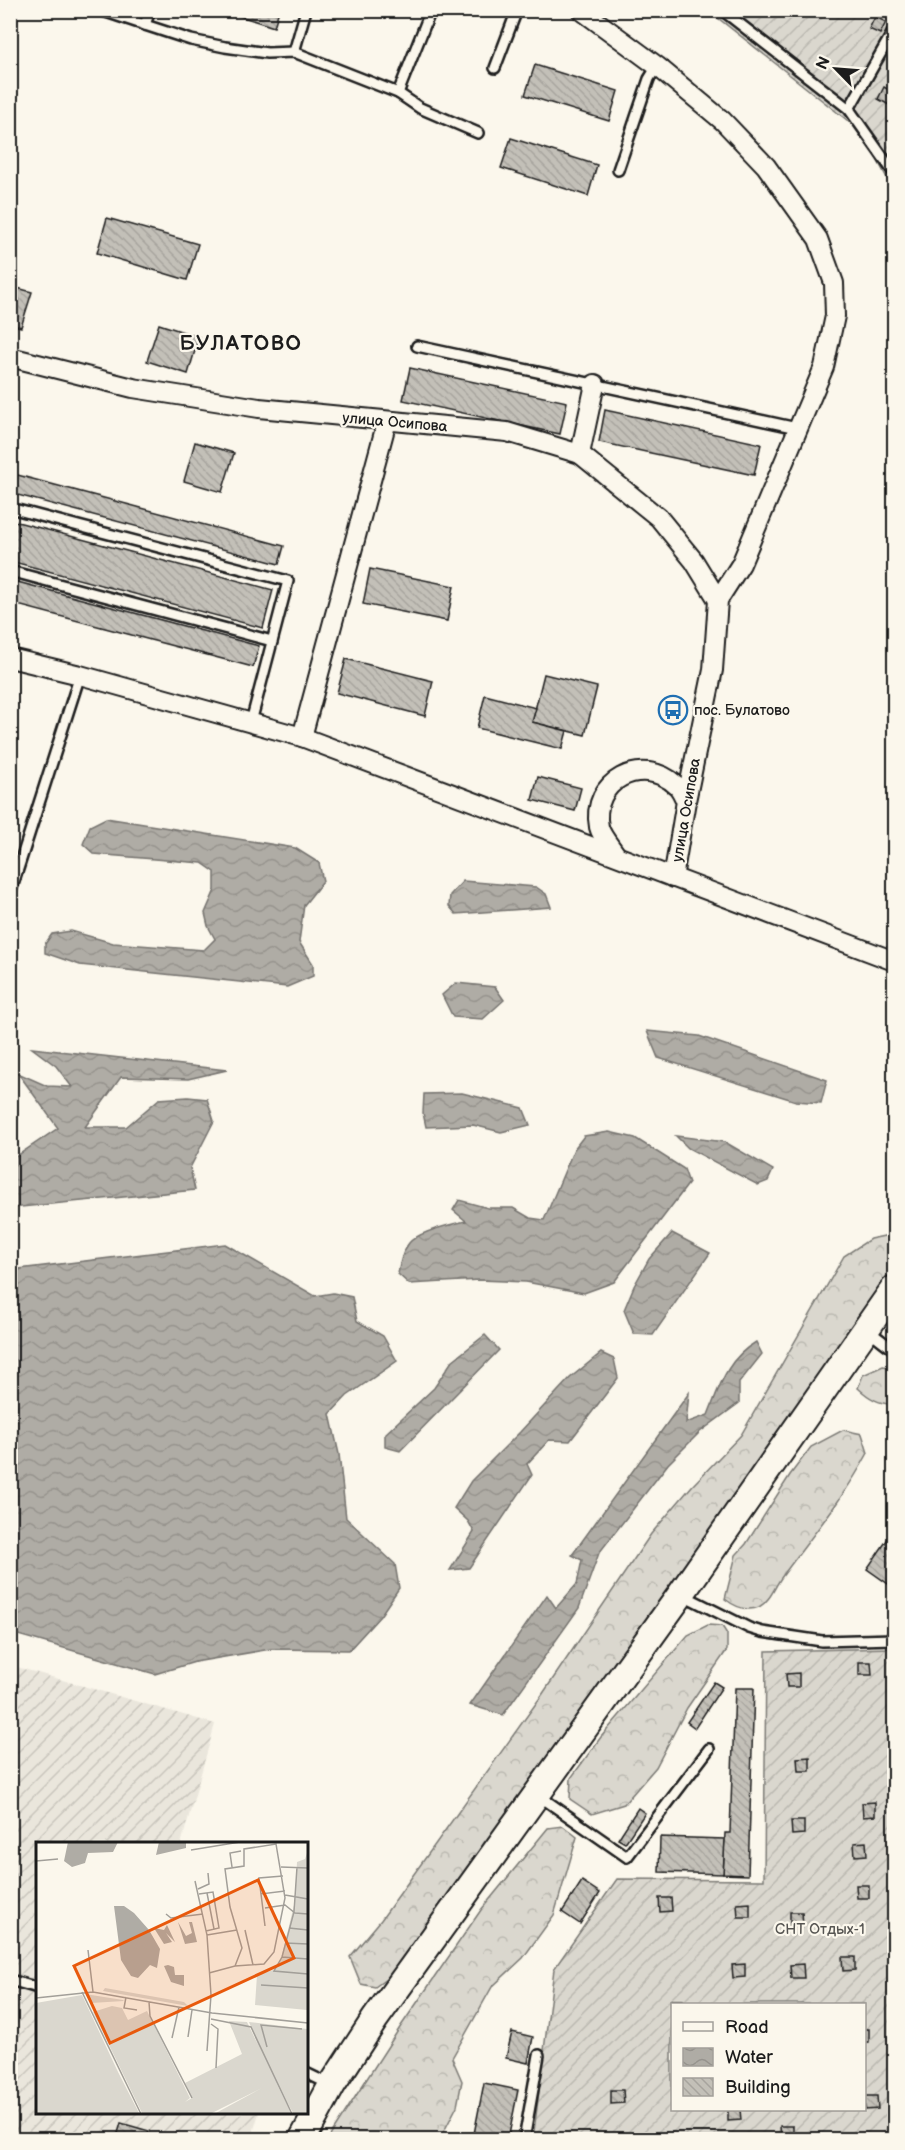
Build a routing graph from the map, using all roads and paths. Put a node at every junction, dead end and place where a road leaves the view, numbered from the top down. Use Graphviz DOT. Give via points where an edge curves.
graph roads {
  1 [pos="100,10"];
  2 [pos="150,10"];
  3 [pos="306,10"];
  4 [pos="431,10"];
  5 [pos="517,10"];
  6 [pos="581,10"];
  7 [pos="723,11"];
  8 [pos="145,25"];
  9 [pos="894,30"];
  10 [pos="294,52"];
  11 [pos="657,66"];
  12 [pos="495,68"];
  13 [pos="399,93"];
  14 [pos="849,109"];
  15 [pos="478,133"];
  16 [pos="618,170"];
  17 [pos="894,173"];
  18 [pos="417,346"];
  19 [pos="10,357"];
  20 [pos="595,384"];
  21 [pos="387,421"];
  22 [pos="797,428"];
  23 [pos="580,454"];
  24 [pos="10,508"];
  25 [pos="10,571"];
  26 [pos="718,600"];
  27 [pos="272,641"];
  28 [pos="10,657"];
  29 [pos="80,675"];
  30 [pos="251,722"];
  31 [pos="302,737"];
  32 [pos="686,801"];
  33 [pos="616,855"];
  34 [pos="674,878"];
  35 [pos="10,894"];
  36 [pos="894,961"];
  37 [pos="894,1289"];
  38 [pos="866,1329"];
  39 [pos="894,1350"];
  40 [pos="681,1594"];
  41 [pos="894,1639"];
  42 [pos="709,1749"];
  43 [pos="536,1794"];
  44 [pos="10,1980"];
  45 [pos="36,1987"];
  46 [pos="539,2055"];
  47 [pos="308,2074"];
  48 [pos="332,2085"];
  49 [pos="302,2139"];
  50 [pos="524,2139"];
  1 -- 8 [label="lane"];
  2 -- 8 [label="lane"];
  3 -- 10 [label="lane"];
  4 -- 13 [label="lane"];
  5 -- 12 [label="lane"];
  6 -- 11 [label="street, улица Осипова"];
  7 -- 14 [label="lane"];
  8 -- 10 [label="lane" via="225,47"];
  9 -- 14 [label="lane"];
  10 -- 13 [label="lane"];
  11 -- 16 [label="lane"];
  11 -- 22 [label="street, улица Осипова" via="723,121 766,166 818,239 834,283 835,316 824,367"];
  13 -- 15 [label="lane" via="420,108"];
  14 -- 17 [label="lane"];
  18 -- 20 [label="lane"];
  19 -- 21 [label="street, улица Осипова" via="133,388 259,408"];
  20 -- 22 [label="lane"];
  20 -- 23 [label="street"];
  21 -- 23 [label="street, улица Осипова" via="507,432"];
  21 -- 31 [label="street"];
  22 -- 26 [label="street, улица Осипова" via="741,564"];
  23 -- 26 [label="street, улица Осипова" via="659,518 694,561"];
  24 -- 27 [label="lane" via="288,582"];
  25 -- 27 [label="lane"];
  26 -- 32 [label="street, улица Осипова" via="713,670"];
  27 -- 30 [label="lane"];
  28 -- 29 [label="street"];
  29 -- 30 [label="street"];
  29 -- 35 [label="lane"];
  30 -- 31 [label="street"];
  31 -- 33 [label="street"];
  32 -- 33 [label="street" via="678,786 659,773 635,770 612,782 600,803 599,828"];
  32 -- 34 [label="street, улица Осипова"];
  33 -- 34 [label="street"];
  34 -- 36 [label="street"];
  37 -- 38 [label="main road"];
  38 -- 39 [label="lane"];
  38 -- 40 [label="main road"];
  40 -- 41 [label="lane" via="762,1632 822,1641"];
  40 -- 43 [label="main road"];
  42 -- 43 [label="lane" via="627,1857"];
  43 -- 48 [label="main road"];
  44 -- 45 [label="lane"];
  46 -- 50 [label="lane"];
  47 -- 48 [label="lane"];
  48 -- 49 [label="main road"];
}
